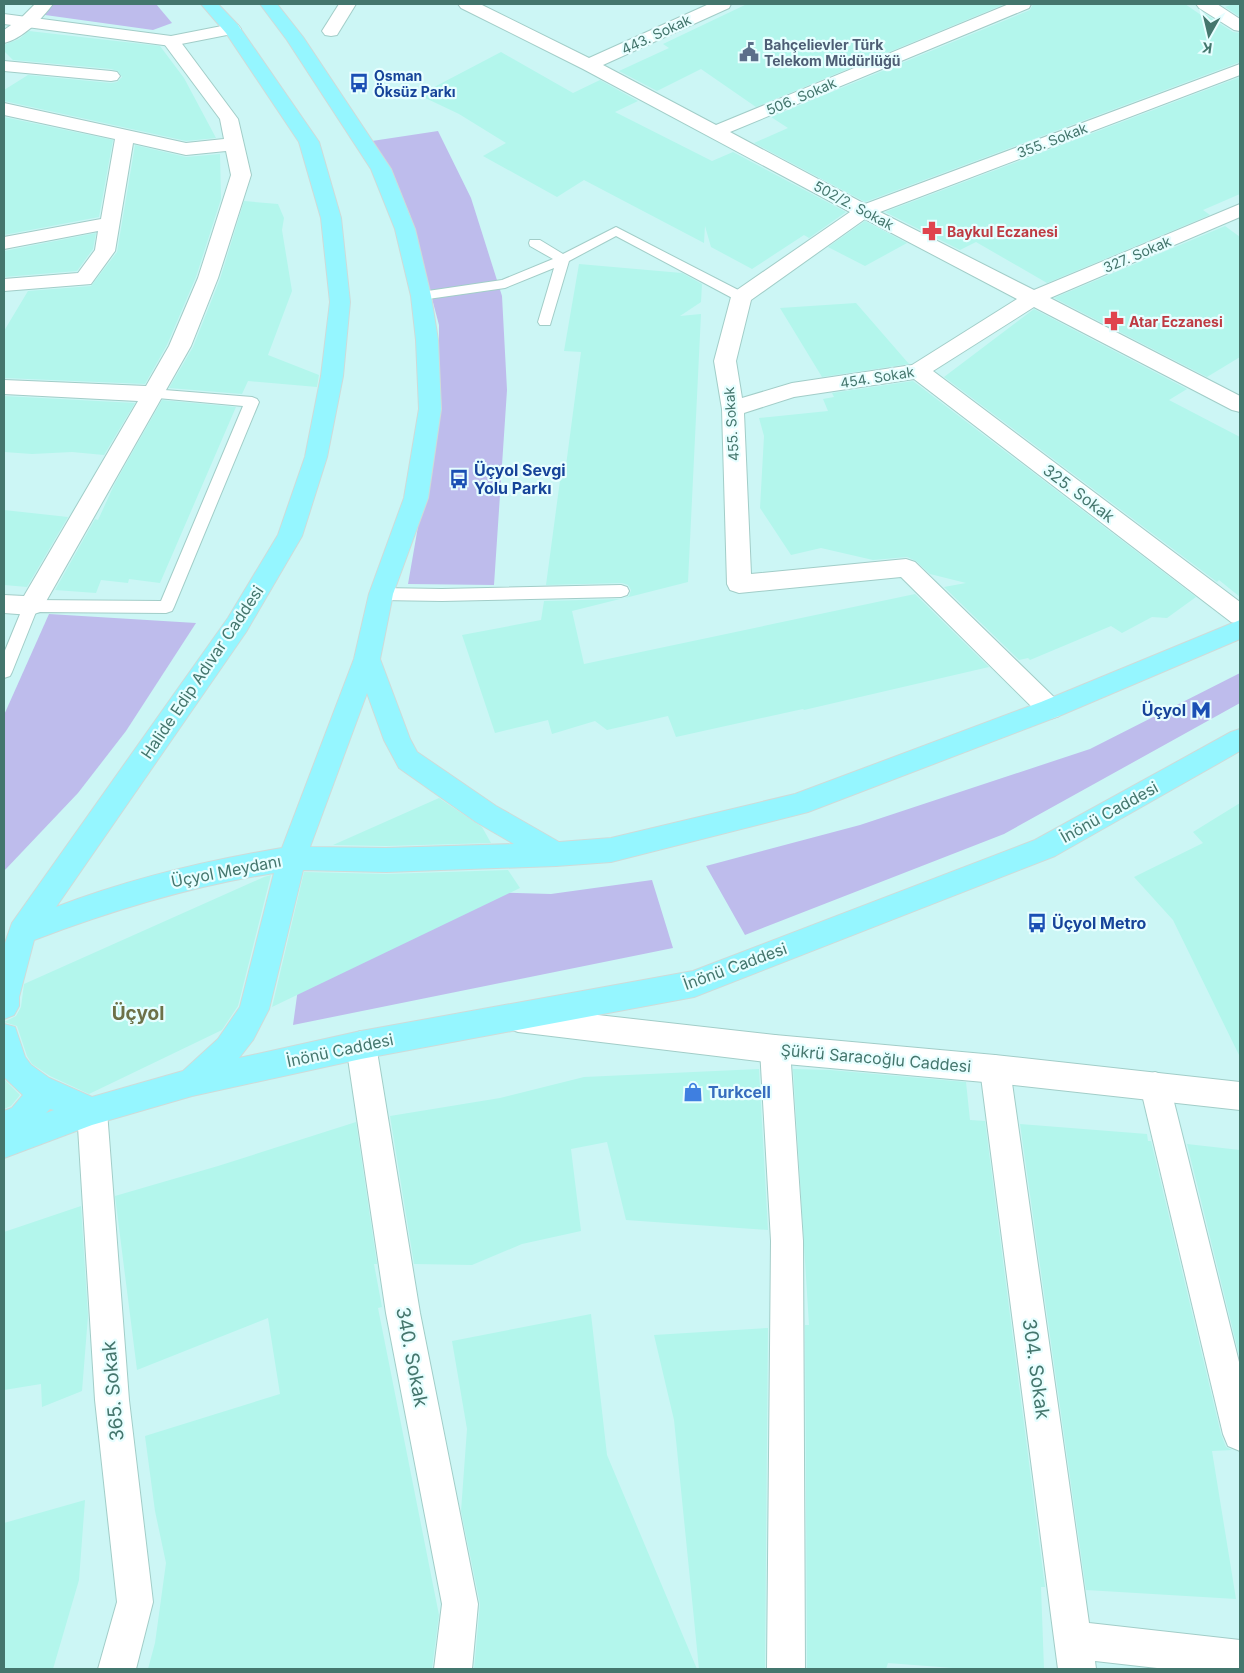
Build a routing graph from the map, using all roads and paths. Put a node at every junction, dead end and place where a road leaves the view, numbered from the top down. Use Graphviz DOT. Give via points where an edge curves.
graph roads {
  1 [pos="44,4"];
  2 [pos="208,4"];
  3 [pos="268,4"];
  4 [pos="346,4"];
  5 [pos="467,4"];
  6 [pos="723,4"];
  7 [pos="1023,4"];
  8 [pos="1205,4"];
  9 [pos="4,19"];
  10 [pos="27,22"];
  11 [pos="1240,26"];
  12 [pos="232,29"];
  13 [pos="331,31"];
  14 [pos="4,38"];
  15 [pos="172,41"];
  16 [pos="589,65"];
  17 [pos="4,66"];
  18 [pos="1240,69"];
  19 [pos="111,76"];
  20 [pos="4,109"];
  21 [pos="717,131"];
  22 [pos="125,137"];
  23 [pos="236,144"];
  24 [pos="1240,210"];
  25 [pos="864,211"];
  26 [pos="109,223"];
  27 [pos="4,243"];
  28 [pos="535,243"];
  29 [pos="563,259"];
  30 [pos="4,285"];
  31 [pos="421,296"];
  32 [pos="741,297"];
  33 [pos="1033,298"];
  34 [pos="545,322"];
  35 [pos="918,371"];
  36 [pos="4,387"];
  37 [pos="152,394"];
  38 [pos="1238,401"];
  39 [pos="733,409"];
  40 [pos="621,591"];
  41 [pos="382,594"];
  42 [pos="4,604"];
  43 [pos="31,606"];
  44 [pos="1240,615"];
  45 [pos="1240,629"];
  46 [pos="367,659"];
  47 [pos="4,672"];
  48 [pos="1050,709"];
  49 [pos="1240,739"];
  50 [pos="556,854"];
  51 [pos="292,858"];
  52 [pos="22,932"];
  53 [pos="4,1006"];
  54 [pos="512,1018"];
  55 [pos="4,1037"];
  56 [pos="361,1045"];
  57 [pos="775,1049"];
  58 [pos="995,1069"];
  59 [pos="192,1082"];
  60 [pos="1155,1086"];
  61 [pos="45,1091"];
  62 [pos="1240,1096"];
  63 [pos="92,1111"];
  64 [pos="4,1126"];
  65 [pos="4,1143"];
  66 [pos="1240,1434"];
  67 [pos="1075,1654"];
  68 [pos="1240,1659"];
  69 [pos="117,1669"];
  70 [pos="453,1669"];
  71 [pos="786,1669"];
  1 -- 10 [label="street"];
  2 -- 12 [label="main road, Halide Edip Adıvar Caddesi"];
  3 -- 31 [label="main road" via="294,37 380,170 405,229"];
  4 -- 13 [label="street"];
  5 -- 16 [label="street, 502/2. Sokak"];
  6 -- 16 [label="street, 443. Sokak"];
  7 -- 21 [label="street, 506. Sokak"];
  8 -- 11 [label="street"];
  9 -- 10 [label="street"];
  10 -- 14 [label="street"];
  10 -- 15 [label="street"];
  12 -- 15 [label="street"];
  12 -- 52 [label="main road, Halide Edip Adıvar Caddesi" via="309,142 331,218 340,302 332,376 316,457 290,536 237,626"];
  15 -- 23 [label="street" via="229,119"];
  16 -- 21 [label="street, 502/2. Sokak"];
  17 -- 19 [label="street"];
  18 -- 25 [label="street, 355. Sokak"];
  20 -- 22 [label="street"];
  21 -- 25 [label="street, 502/2. Sokak"];
  22 -- 23 [label="street" via="186,149"];
  22 -- 26 [label="street"];
  23 -- 37 [label="street" via="241,175 208,278 180,346"];
  24 -- 33 [label="street, 327. Sokak"];
  25 -- 32 [label="street"];
  25 -- 33 [label="street, 502/2. Sokak"];
  26 -- 27 [label="street"];
  26 -- 30 [label="street" via="105,250 84,279"];
  28 -- 29 [label="lane"];
  29 -- 31 [label="lane" via="505,284"];
  29 -- 32 [label="lane" via="616,231"];
  29 -- 34 [label="lane"];
  31 -- 41 [label="main road" via="430,409 416,498"];
  32 -- 39 [label="street, 455. Sokak" via="724,361"];
  33 -- 35 [label="street, 454. Sokak"];
  33 -- 38 [label="street, 502/2. Sokak"];
  35 -- 39 [label="street, 454. Sokak" via="792,390"];
  35 -- 44 [label="street, 325. Sokak"];
  36 -- 37 [label="street"];
  37 -- 43 [label="street"];
  37 -- 43 [label="lane" via="252,402 166,607"];
  39 -- 48 [label="street, 455. Sokak" via="738,584 906,568"];
  40 -- 41 [label="lane"];
  41 -- 46 [label="main road"];
  42 -- 43 [label="street"];
  43 -- 47 [label="lane"];
  45 -- 48 [label="main road"];
  46 -- 50 [label="main road" via="397,740 408,760 486,814"];
  46 -- 51 [label="main road"];
  48 -- 50 [label="main road" via="798,804 611,850"];
  49 -- 54 [label="main road, İnönü Caddesi" via="1045,848 694,984"];
  50 -- 51 [label="main road" via="386,860"];
  51 -- 52 [label="main road, Üçyol Meydanı" via="162,884 93,905"];
  51 -- 59 [label="main road, Üçyol Meydanı" via="254,1009 245,1030 224,1055"];
  52 -- 53 [label="main road"];
  54 -- 56 [label="main road, İnönü Caddesi"];
  54 -- 57 [label="street, Şükrü Saracoğlu Caddesi"];
  55 -- 61 [label="main road" via="14,1067 31,1084"];
  56 -- 59 [label="main road, İnönü Caddesi"];
  56 -- 70 [label="street, 340. Sokak" via="403,1313 460,1604"];
  57 -- 58 [label="street, Şükrü Saracoğlu Caddesi"];
  57 -- 71 [label="street" via="787,1241"];
  58 -- 60 [label="street, Şükrü Saracoğlu Caddesi"];
  58 -- 67 [label="street, 304. Sokak"];
  59 -- 63 [label="main road, İnönü Caddesi"];
  60 -- 62 [label="street, Şükrü Saracoğlu Caddesi"];
  60 -- 66 [label="street"];
  61 -- 63 [label="main road"];
  61 -- 64 [label="main road" via="23,1118"];
  63 -- 65 [label="main road, İnönü Caddesi"];
  63 -- 69 [label="street, 365. Sokak" via="112,1400 135,1602"];
  67 -- 68 [label="street"];
}
